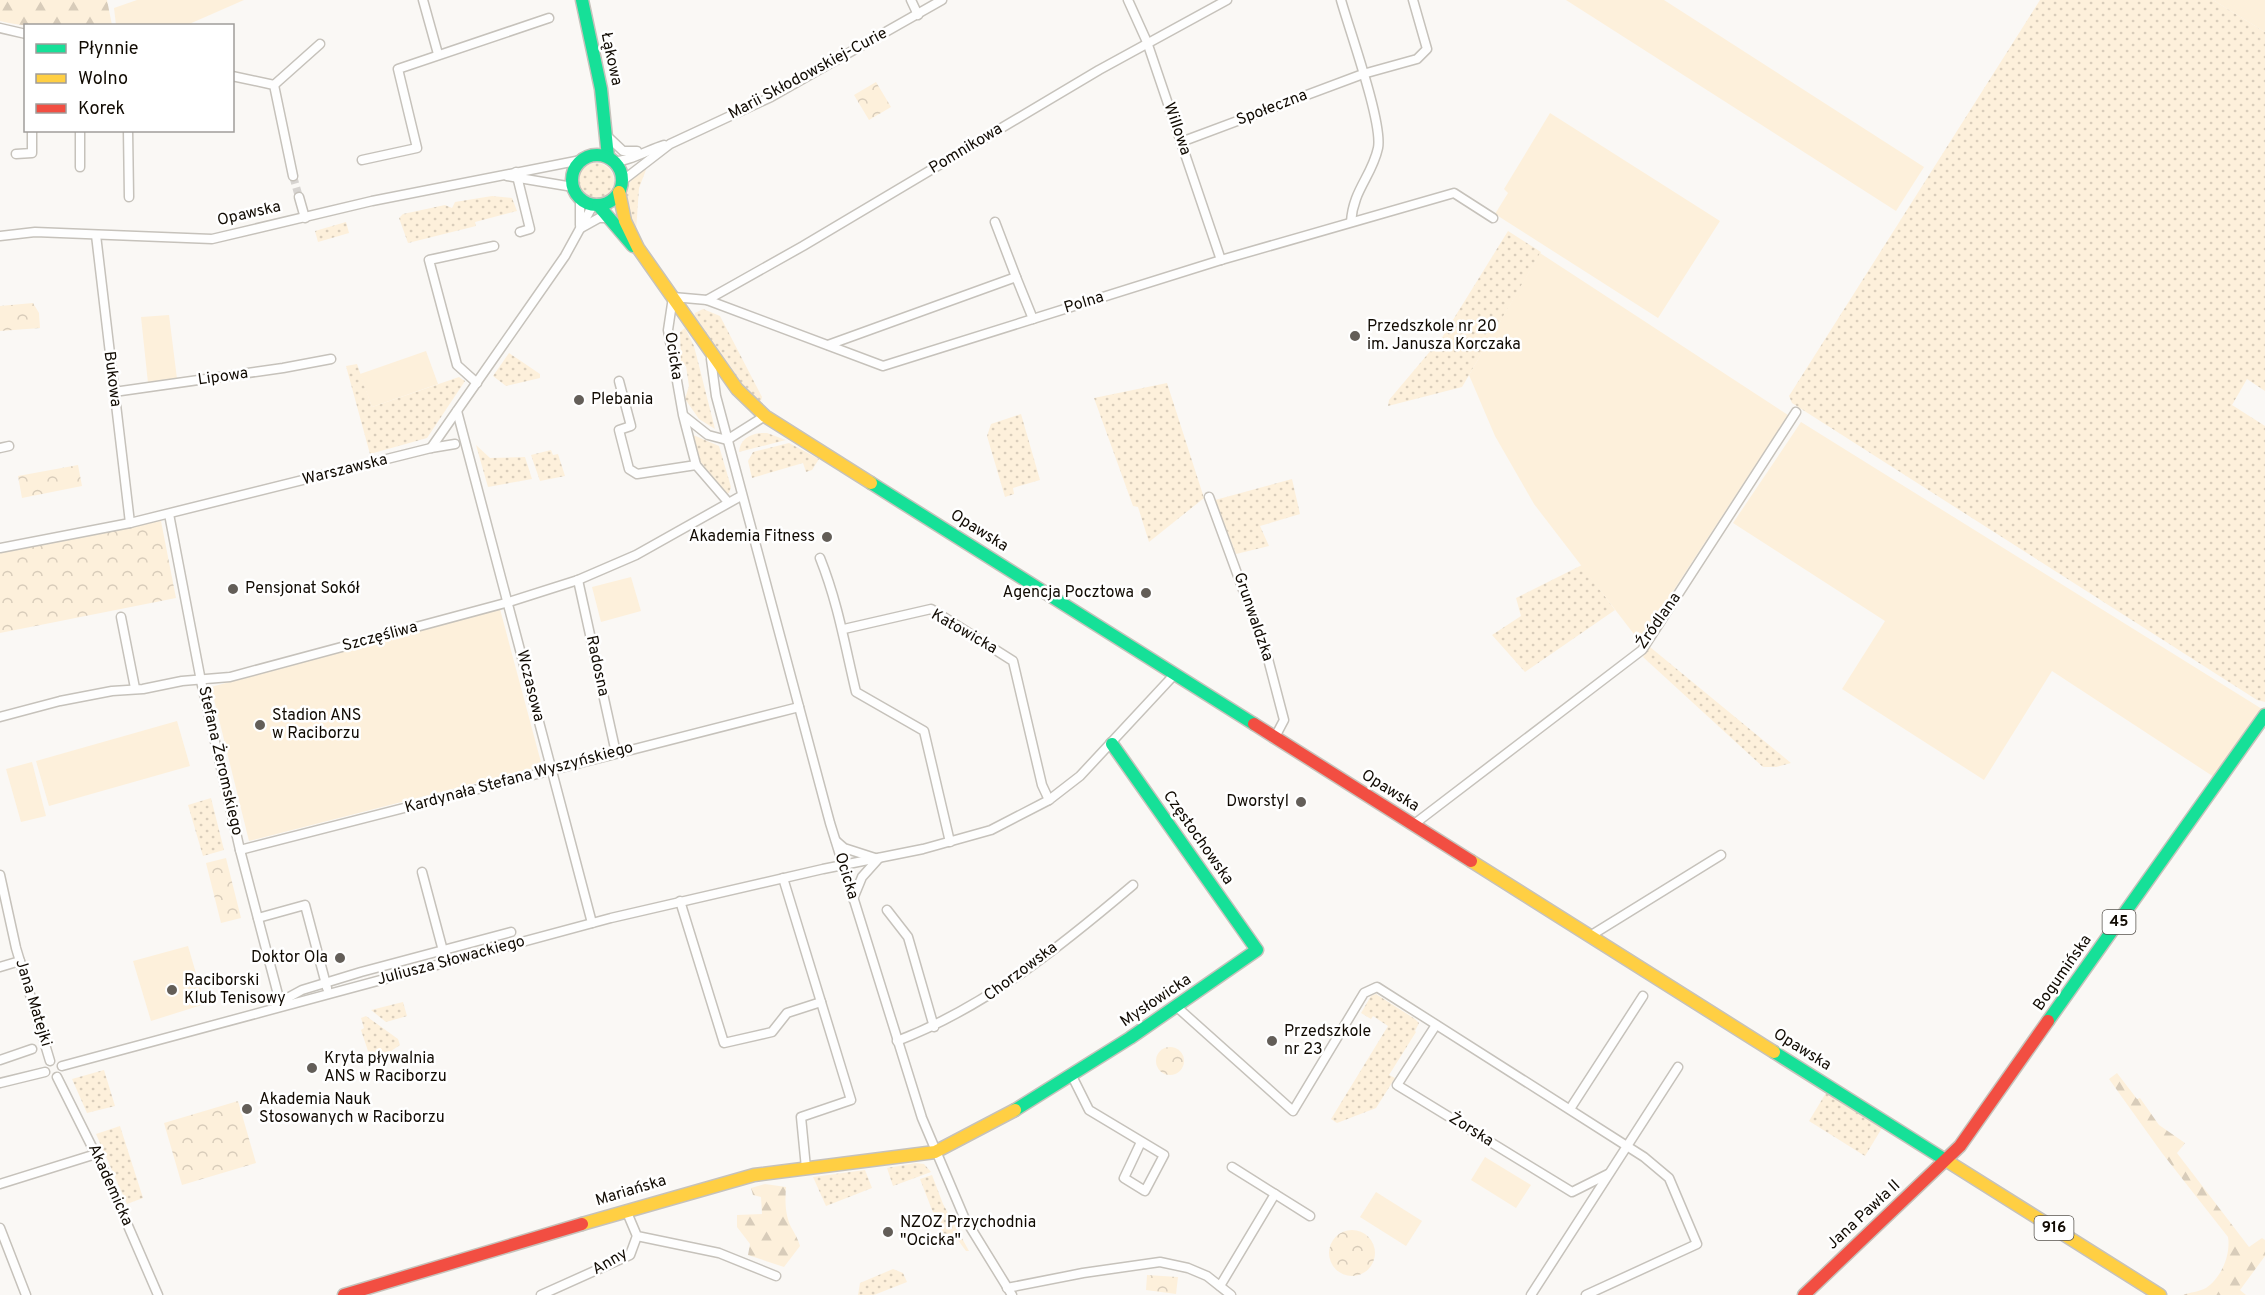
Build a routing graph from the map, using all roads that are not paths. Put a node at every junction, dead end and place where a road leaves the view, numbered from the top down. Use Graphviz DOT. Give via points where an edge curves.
graph roads {
  1 [pos="423,0"];
  2 [pos="582,0"];
  3 [pos="911,0"];
  4 [pos="942,0"];
  5 [pos="1128,0"];
  6 [pos="1227,0"];
  7 [pos="1341,0"];
  8 [pos="1413,0"];
  9 [pos="918,15"];
  10 [pos="549,18"];
  11 [pos="0,28"];
  12 [pos="24,34"];
  13 [pos="1147,42"];
  14 [pos="320,44"];
  15 [pos="438,54"];
  16 [pos="1363,74"];
  17 [pos="234,76"];
  18 [pos="274,85"];
  19 [pos="606,130"];
  20 [pos="32,132"];
  21 [pos="80,132"];
  22 [pos="128,132"];
  23 [pos="1181,142"];
  24 [pos="670,144"];
  25 [pos="646,149"];
  26 [pos="16,154"];
  27 [pos="587,158"];
  28 [pos="611,159"];
  29 [pos="362,160"];
  30 [pos="80,167"];
  31 [pos="517,174"];
  32 [pos="293,176"];
  33 [pos="621,186"];
  34 [pos="573,187"];
  35 [pos="129,197"];
  36 [pos="299,197"];
  37 [pos="580,199"];
  38 [pos="595,205"];
  39 [pos="305,218"];
  40 [pos="607,218"];
  41 [pos="1493,218"];
  42 [pos="995,222"];
  43 [pos="1351,222"];
  44 [pos="580,229"];
  45 [pos="520,232"];
  46 [pos="96,235"];
  47 [pos="0,236"];
  48 [pos="494,246"];
  49 [pos="1221,260"];
  50 [pos="650,265"];
  51 [pos="1016,277"];
  52 [pos="673,297"];
  53 [pos="706,300"];
  54 [pos="1033,319"];
  55 [pos="828,345"];
  56 [pos="331,359"];
  57 [pos="711,359"];
  58 [pos="619,381"];
  59 [pos="477,383"];
  60 [pos="114,392"];
  61 [pos="457,411"];
  62 [pos="1796,412"];
  63 [pos="683,415"];
  64 [pos="765,416"];
  65 [pos="448,425"];
  66 [pos="441,434"];
  67 [pos="463,435"];
  68 [pos="727,440"];
  69 [pos="455,444"];
  70 [pos="430,448"];
  71 [pos="466,449"];
  72 [pos="696,465"];
  73 [pos="741,496"];
  74 [pos="1209,496"];
  75 [pos="728,502"];
  76 [pos="169,514"];
  77 [pos="130,524"];
  78 [pos="0,548"];
  79 [pos="819,558"];
  80 [pos="578,580"];
  81 [pos="509,602"];
  82 [pos="121,617"];
  83 [pos="844,629"];
  84 [pos="1174,675"];
  85 [pos="201,681"];
  86 [pos="135,688"];
  87 [pos="799,707"];
  88 [pos="2265,715"];
  89 [pos="0,717"];
  90 [pos="1274,739"];
  91 [pos="1112,744"];
  92 [pos="616,753"];
  93 [pos="551,770"];
  94 [pos="1049,800"];
  95 [pos="1413,825"];
  96 [pos="835,839"];
  97 [pos="951,842"];
  98 [pos="240,850"];
  99 [pos="1721,855"];
  100 [pos="879,858"];
  101 [pos="843,865"];
  102 [pos="422,872"];
  103 [pos="0,875"];
  104 [pos="783,878"];
  105 [pos="1133,885"];
  106 [pos="853,900"];
  107 [pos="680,901"];
  108 [pos="887,910"];
  109 [pos="258,918"];
  110 [pos="592,922"];
  111 [pos="512,932"];
  112 [pos="1590,936"];
  113 [pos="443,949"];
  114 [pos="1257,951"];
  115 [pos="20,961"];
  116 [pos="446,962"];
  117 [pos="0,967"];
  118 [pos="326,983"];
  119 [pos="328,993"];
  120 [pos="1643,996"];
  121 [pos="821,1002"];
  122 [pos="281,1004"];
  123 [pos="1178,1008"];
  124 [pos="1436,1025"];
  125 [pos="934,1027"];
  126 [pos="897,1041"];
  127 [pos="32,1049"];
  128 [pos="0,1060"];
  129 [pos="50,1061"];
  130 [pos="62,1065"];
  131 [pos="1678,1067"];
  132 [pos="45,1072"];
  133 [pos="1071,1076"];
  134 [pos="57,1077"];
  135 [pos="0,1083"];
  136 [pos="1570,1110"];
  137 [pos="1142,1142"];
  138 [pos="1627,1146"];
  139 [pos="935,1152"];
  140 [pos="96,1154"];
  141 [pos="1947,1161"];
  142 [pos="806,1167"];
  143 [pos="1232,1167"];
  144 [pos="1608,1174"];
  145 [pos="0,1184"];
  146 [pos="1275,1194"];
  147 [pos="626,1210"];
  148 [pos="1310,1216"];
  149 [pos="0,1228"];
  150 [pos="637,1236"];
  151 [pos="776,1276"];
  152 [pos="1220,1286"];
  153 [pos="1010,1292"];
  154 [pos="26,1295"];
  155 [pos="158,1295"];
  156 [pos="344,1295"];
  157 [pos="542,1295"];
  158 [pos="1230,1295"];
  159 [pos="1531,1295"];
  160 [pos="1586,1295"];
  161 [pos="1804,1295"];
  162 [pos="2160,1295"];
  1 -- 15 [label="street"];
  2 -- 19 [label="main road, Łąkowa"];
  3 -- 9 [label="street"];
  4 -- 9 [label="street, Marii Skłodowskiej-Curie"];
  5 -- 13 [label="street, Willowa"];
  6 -- 13 [label="street, Pomnikowa"];
  7 -- 16 [label="street"];
  8 -- 16 [label="street, Społeczna" via="1426,52 1417,59"];
  9 -- 24 [label="street, Marii Skłodowskiej-Curie" via="771,97"];
  10 -- 15 [label="street"];
  11 -- 12 [label="street"];
  13 -- 23 [label="street, Willowa"];
  13 -- 53 [label="street, Pomnikowa"];
  14 -- 18 [label="street"];
  15 -- 29 [label="street" via="398,69 417,148"];
  16 -- 23 [label="street, Społeczna"];
  16 -- 43 [label="street" via="1379,141 1375,159 1352,204"];
  17 -- 18 [label="street"];
  18 -- 32 [label="street"];
  19 -- 25 [label="street, Marii Skłodowskiej-Curie" via="619,149"];
  19 -- 27 [label="main road"];
  19 -- 28 [label="main road, Łąkowa"];
  20 -- 26 [label="street" via="32,153"];
  21 -- 30 [label="street"];
  22 -- 35 [label="street"];
  23 -- 49 [label="street, Willowa"];
  24 -- 25 [label="street, Marii Skłodowskiej-Curie"];
  24 -- 33 [label="street, Marii Skłodowskiej-Curie"];
  25 -- 28 [label="street, Marii Skłodowskiej-Curie" via="622,161"];
  27 -- 28 [label="main road"];
  27 -- 31 [label="street, Opawska"];
  27 -- 34 [label="main road" via="573,172"];
  28 -- 33 [label="main road" via="619,168"];
  31 -- 34 [label="street, Opawska"];
  31 -- 39 [label="street, Opawska" via="501,174"];
  31 -- 45 [label="street" via="530,230"];
  33 -- 38 [label="main road" via="611,201"];
  33 -- 50 [label="main road, Opawska" via="622,215"];
  34 -- 37 [label="main road"];
  36 -- 39 [label="street"];
  37 -- 38 [label="main road"];
  37 -- 44 [label="street"];
  38 -- 40 [label="main road, Opawska"];
  38 -- 44 [label="street"];
  39 -- 46 [label="street, Opawska" via="212,239"];
  40 -- 44 [label="street" via="598,218"];
  40 -- 50 [label="main road, Opawska"];
  41 -- 43 [label="street, Polna" via="1454,193"];
  42 -- 51 [label="street"];
  43 -- 49 [label="street, Polna"];
  44 -- 59 [label="street"];
  46 -- 47 [label="street, Opawska" via="35,232"];
  46 -- 60 [label="street, Bukowa"];
  48 -- 59 [label="street" via="429,260 457,365"];
  49 -- 54 [label="street, Polna"];
  50 -- 52 [label="main road, Opawska"];
  51 -- 54 [label="street"];
  51 -- 55 [label="street"];
  52 -- 53 [label="street, Polna"];
  52 -- 57 [label="main road, Opawska"];
  52 -- 63 [label="street, Ocicka" via="668,330"];
  53 -- 55 [label="street, Polna"];
  54 -- 55 [label="street, Polna" via="883,366"];
  56 -- 60 [label="street, Lipowa"];
  57 -- 64 [label="main road, Opawska" via="735,390"];
  57 -- 68 [label="street, Ocicka"];
  58 -- 72 [label="street" via="631,426 619,430 629,469 638,474"];
  59 -- 61 [label="street"];
  60 -- 77 [label="street, Bukowa"];
  61 -- 65 [label="street"];
  61 -- 67 [label="street, Wczasowa"];
  62 -- 95 [label="street, Źródlana" via="1642,650"];
  63 -- 68 [label="street" via="708,435"];
  63 -- 72 [label="street, Ocicka"];
  64 -- 68 [label="street"];
  64 -- 84 [label="main road, Opawska"];
  65 -- 66 [label="street"];
  65 -- 67 [label="street"];
  66 -- 69 [label="street"];
  66 -- 70 [label="street"];
  67 -- 71 [label="street, Wczasowa"];
  68 -- 73 [label="street, Ocicka"];
  69 -- 70 [label="street"];
  69 -- 71 [label="street"];
  70 -- 76 [label="street, Warszawska"];
  71 -- 81 [label="street, Wczasowa"];
  72 -- 75 [label="street, Ocicka"];
  73 -- 75 [label="street, Szczęśliwa"];
  73 -- 87 [label="street, Ocicka"];
  74 -- 90 [label="street, Grunwaldzka" via="1267,655 1284,720"];
  75 -- 80 [label="street, Szczęśliwa" via="654,547"];
  76 -- 77 [label="street, Warszawska"];
  76 -- 85 [label="street, Stefana Żeromskiego"];
  77 -- 78 [label="street, Warszawska"];
  79 -- 83 [label="street"];
  80 -- 81 [label="street, Szczęśliwa"];
  80 -- 92 [label="street, Radosna"];
  81 -- 85 [label="street, Szczęśliwa" via="230,677"];
  81 -- 93 [label="street, Wczasowa"];
  82 -- 86 [label="street"];
  83 -- 94 [label="street, Katowicka" via="931,609 1012,661"];
  83 -- 97 [label="street" via="856,692 924,731"];
  84 -- 90 [label="main road, Opawska"];
  84 -- 91 [label="street"];
  85 -- 86 [label="street, Szczęśliwa"];
  85 -- 98 [label="street, Stefana Żeromskiego"];
  86 -- 89 [label="street, Szczęśliwa" via="60,700"];
  87 -- 92 [label="street, Kardynała Stefana Wyszyńskiego"];
  87 -- 96 [label="street, Ocicka"];
  88 -- 141 [label="main road, Bogumińska / 45"];
  90 -- 95 [label="main road, Opawska"];
  91 -- 94 [label="street"];
  91 -- 114 [label="main road, Częstochowska"];
  92 -- 93 [label="street, Kardynała Stefana Wyszyńskiego"];
  93 -- 98 [label="street, Kardynała Stefana Wyszyńskiego"];
  93 -- 110 [label="street, Wczasowa"];
  94 -- 97 [label="street" via="991,830"];
  95 -- 112 [label="main road, Opawska"];
  96 -- 100 [label="street" via="844,848"];
  96 -- 101 [label="street, Ocicka"];
  97 -- 100 [label="street"];
  98 -- 109 [label="street, Stefana Żeromskiego"];
  99 -- 112 [label="street"];
  100 -- 101 [label="street"];
  100 -- 106 [label="street" via="862,877"];
  101 -- 104 [label="street, Juliusza Słowackiego"];
  101 -- 106 [label="street, Ocicka"];
  102 -- 113 [label="street"];
  103 -- 115 [label="street, Jana Matejki"];
  104 -- 107 [label="street, Juliusza Słowackiego"];
  104 -- 121 [label="street"];
  105 -- 125 [label="street, Chorzowska" via="983,1001"];
  106 -- 126 [label="street, Ocicka"];
  107 -- 110 [label="street, Juliusza Słowackiego"];
  107 -- 121 [label="street" via="724,1044 772,1032 787,1013"];
  108 -- 125 [label="street" via="908,937"];
  109 -- 118 [label="street" via="305,905"];
  109 -- 122 [label="street, Stefana Żeromskiego"];
  110 -- 116 [label="street, Juliusza Słowackiego"];
  111 -- 113 [label="street"];
  112 -- 141 [label="main road, Opawska"];
  113 -- 116 [label="street"];
  113 -- 118 [label="street"];
  114 -- 123 [label="main road, Mysłowicka"];
  115 -- 117 [label="street"];
  115 -- 129 [label="street, Jana Matejki"];
  116 -- 119 [label="street, Juliusza Słowackiego"];
  118 -- 119 [label="street"];
  118 -- 122 [label="street" via="302,990"];
  119 -- 122 [label="street, Juliusza Słowackiego"];
  120 -- 136 [label="street"];
  121 -- 142 [label="street" via="850,1100 801,1117"];
  122 -- 130 [label="street, Juliusza Słowackiego"];
  123 -- 124 [label="street" via="1293,1111 1369,989 1381,988"];
  123 -- 133 [label="main road, Mysłowicka"];
  124 -- 136 [label="street"];
  124 -- 144 [label="street, Żorska" via="1397,1084 1572,1192"];
  125 -- 126 [label="street, Chorzowska"];
  126 -- 139 [label="street, Ocicka"];
  127 -- 128 [label="street"];
  129 -- 130 [label="street"];
  129 -- 132 [label="street"];
  130 -- 134 [label="street"];
  131 -- 138 [label="street, Żorska"];
  132 -- 134 [label="street"];
  132 -- 135 [label="street"];
  133 -- 137 [label="street" via="1089,1110"];
  133 -- 139 [label="main road, Mysłowicka" via="960,1142"];
  134 -- 140 [label="street, Akademicka"];
  136 -- 138 [label="street"];
  137 -- 137 [label="street" via="1164,1155 1145,1191 1124,1178"];
  138 -- 144 [label="street, Żorska"];
  138 -- 160 [label="street" via="1669,1178 1697,1244"];
  139 -- 142 [label="main road, Mariańska"];
  139 -- 153 [label="street, Ocicka" via="963,1217"];
  140 -- 145 [label="street"];
  140 -- 155 [label="street, Akademicka"];
  141 -- 161 [label="main road, Jana Pawła II / 45"];
  141 -- 162 [label="main road, Opawska / 916"];
  142 -- 147 [label="main road, Mariańska" via="715,1184"];
  143 -- 146 [label="street"];
  144 -- 159 [label="street, Żorska"];
  146 -- 148 [label="street"];
  146 -- 152 [label="street"];
  147 -- 150 [label="street"];
  147 -- 156 [label="main road, Mariańska"];
  149 -- 154 [label="street"];
  150 -- 151 [label="street" via="719,1253"];
  150 -- 157 [label="street, Anny" via="630,1255"];
  152 -- 153 [label="street" via="1188,1268 1160,1263 1083,1273"];
  152 -- 158 [label="street"];
}
